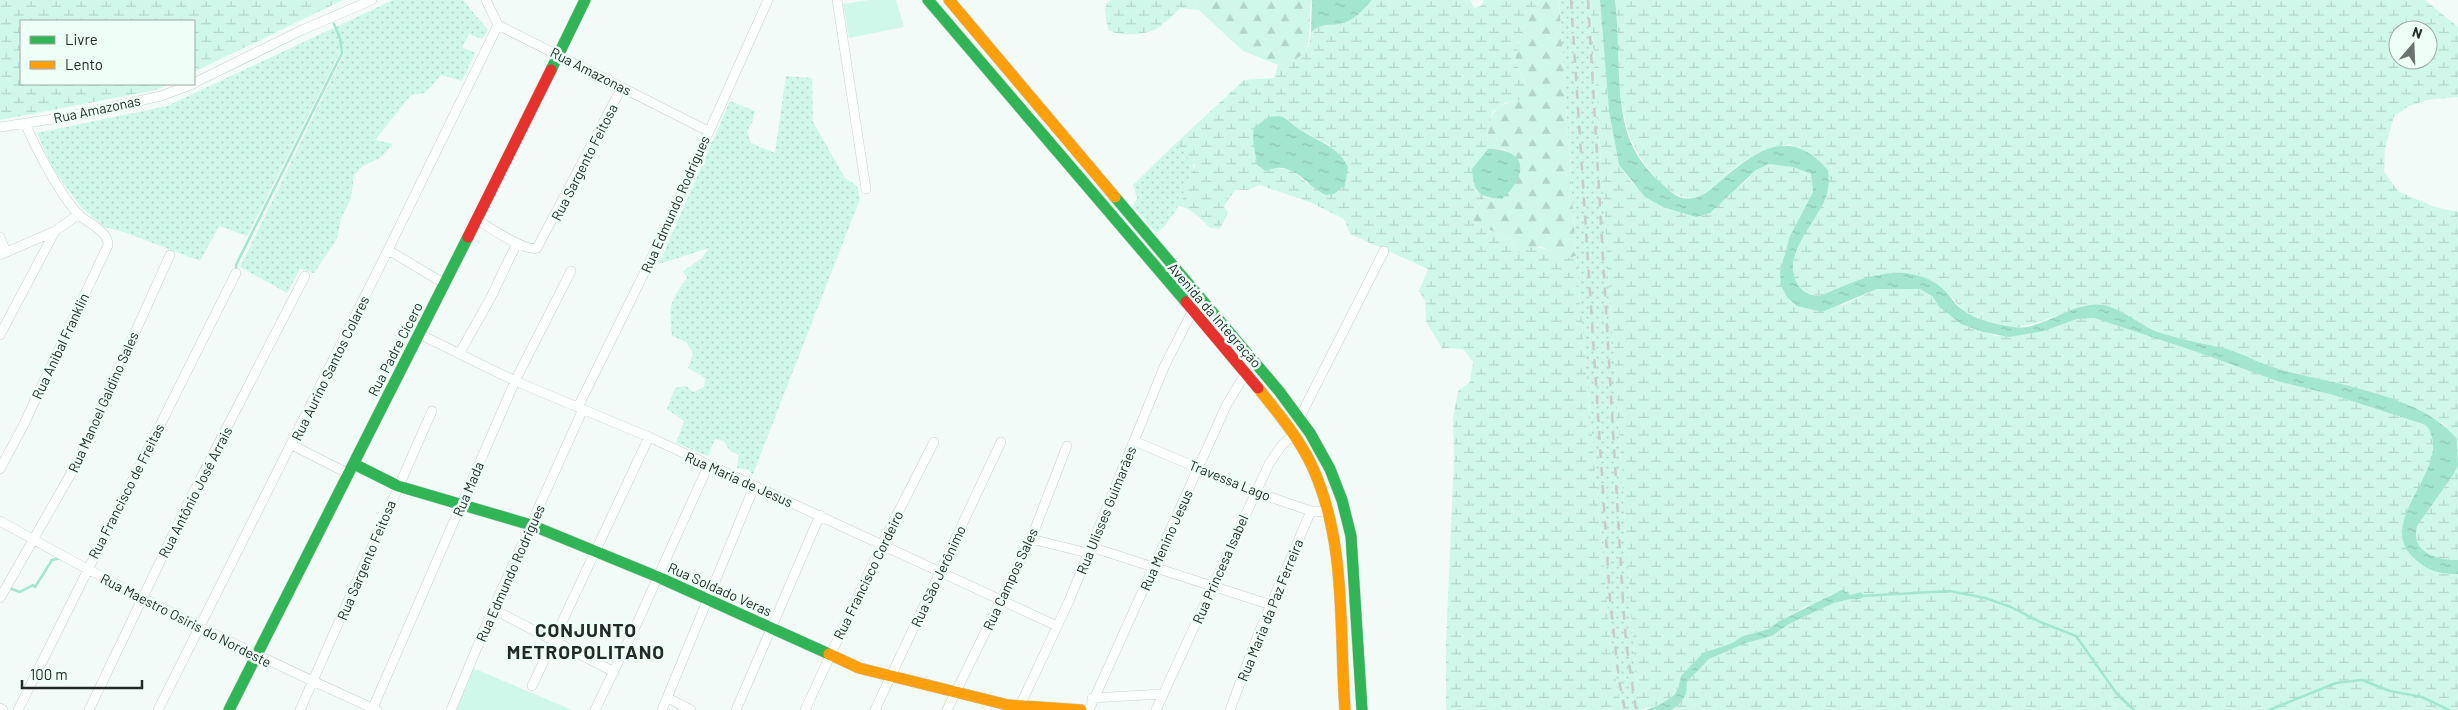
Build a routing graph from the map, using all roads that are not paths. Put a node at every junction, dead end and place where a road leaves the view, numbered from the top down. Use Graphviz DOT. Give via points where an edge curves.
graph roads {
  1 [pos="372,0"];
  2 [pos="486,0"];
  3 [pos="585,0"];
  4 [pos="768,0"];
  5 [pos="837,0"];
  6 [pos="928,0"];
  7 [pos="949,0"];
  8 [pos="498,25"];
  9 [pos="559,55"];
  10 [pos="195,83"];
  11 [pos="190,85"];
  12 [pos="622,87"];
  13 [pos="25,124"];
  14 [pos="0,127"];
  15 [pos="708,131"];
  16 [pos="866,189"];
  17 [pos="79,214"];
  18 [pos="477,220"];
  19 [pos="1138,224"];
  20 [pos="54,231"];
  21 [pos="1127,234"];
  22 [pos="0,238"];
  23 [pos="1153,242"];
  24 [pos="517,243"];
  25 [pos="388,250"];
  26 [pos="1384,251"];
  27 [pos="1141,252"];
  28 [pos="3,254"];
  29 [pos="170,255"];
  30 [pos="571,271"];
  31 [pos="236,272"];
  32 [pos="305,276"];
  33 [pos="445,284"];
  34 [pos="1193,310"];
  35 [pos="419,334"];
  36 [pos="0,335"];
  37 [pos="459,354"];
  38 [pos="1246,373"];
  39 [pos="515,381"];
  40 [pos="581,408"];
  41 [pos="432,411"];
  42 [pos="1300,417"];
  43 [pos="1294,434"];
  44 [pos="649,437"];
  45 [pos="1134,441"];
  46 [pos="934,442"];
  47 [pos="1001,442"];
  48 [pos="292,445"];
  49 [pos="1067,446"];
  50 [pos="708,466"];
  51 [pos="1198,468"];
  52 [pos="0,469"];
  53 [pos="351,470"];
  54 [pos="398,486"];
  55 [pos="754,487"];
  56 [pos="1255,492"];
  57 [pos="462,503"];
  58 [pos="1311,511"];
  59 [pos="1327,512"];
  60 [pos="820,515"];
  61 [pos="0,521"];
  62 [pos="531,525"];
  63 [pos="1030,539"];
  64 [pos="34,540"];
  65 [pos="882,544"];
  66 [pos="1089,550"];
  67 [pos="595,552"];
  68 [pos="1154,568"];
  69 [pos="87,570"];
  70 [pos="941,573"];
  71 [pos="658,577"];
  72 [pos="1212,588"];
  73 [pos="0,598"];
  74 [pos="144,598"];
  75 [pos="1002,598"];
  76 [pos="709,601"];
  77 [pos="1271,605"];
  78 [pos="493,609"];
  79 [pos="200,626"];
  80 [pos="1057,626"];
  81 [pos="770,628"];
  82 [pos="553,640"];
  83 [pos="831,654"];
  84 [pos="257,655"];
  85 [pos="614,672"];
  86 [pos="890,677"];
  87 [pos="313,683"];
  88 [pos="532,686"];
  89 [pos="955,692"];
  90 [pos="1163,694"];
  91 [pos="668,698"];
  92 [pos="1092,698"];
  93 [pos="1019,708"];
  94 [pos="374,709"];
  95 [pos="18,710"];
  96 [pos="89,710"];
  97 [pos="158,710"];
  98 [pos="229,710"];
  99 [pos="300,710"];
  100 [pos="451,710"];
  101 [pos="595,710"];
  102 [pos="662,710"];
  103 [pos="691,710"];
  104 [pos="736,710"];
  105 [pos="805,710"];
  106 [pos="875,710"];
  107 [pos="947,710"];
  108 [pos="1081,710"];
  109 [pos="1089,710"];
  110 [pos="1156,710"];
  111 [pos="1230,710"];
  112 [pos="1345,710"];
  113 [pos="1362,710"];
  1 -- 10 [label="street, Rua Amazonas"];
  2 -- 8 [label="street"];
  3 -- 9 [label="main road, Rua Padre Cícero"];
  4 -- 15 [label="street, Rua Edmundo Rodrigues"];
  5 -- 16 [label="street"];
  6 -- 21 [label="main road, Avenida da Integração"];
  7 -- 19 [label="main road, Avenida da Integração"];
  8 -- 9 [label="street, Rua Amazonas"];
  8 -- 25 [label="street, Rua Aurino Santos Colares"];
  9 -- 12 [label="street, Rua Amazonas"];
  9 -- 18 [label="main road, Rua Padre Cícero"];
  11 -- 13 [label="street, Rua Amazonas" via="161,96"];
  12 -- 15 [label="street, Rua Amazonas"];
  12 -- 24 [label="street, Rua Sargento Feitosa" via="545,236 534,249"];
  13 -- 14 [label="street, Rua Amazonas"];
  13 -- 17 [label="street" via="48,169"];
  15 -- 40 [label="street, Rua Edmundo Rodrigues"];
  17 -- 20 [label="street"];
  17 -- 52 [label="street, Rua Anibal Franklin" via="106,236 106,250"];
  18 -- 24 [label="street"];
  18 -- 33 [label="main road, Rua Padre Cícero"];
  19 -- 21 [label="main road"];
  19 -- 23 [label="main road, Avenida da Integração"];
  20 -- 28 [label="street"];
  20 -- 36 [label="street"];
  21 -- 27 [label="main road, Avenida da Integração"];
  22 -- 28 [label="street"];
  23 -- 27 [label="main road"];
  23 -- 42 [label="main road, Avenida da Integração"];
  24 -- 37 [label="street"];
  25 -- 33 [label="street"];
  25 -- 48 [label="street, Rua Aurino Santos Colares"];
  26 -- 42 [label="street"];
  27 -- 34 [label="main road, Avenida da Integração"];
  29 -- 64 [label="street, Rua Manoel Galdino Sales" via="95,426"];
  30 -- 39 [label="street, Rua Mada"];
  31 -- 69 [label="street, Rua Francisco de Freitas"];
  32 -- 74 [label="street, Rua Antônio José Arrais" via="190,499"];
  33 -- 35 [label="main road, Rua Padre Cícero"];
  34 -- 38 [label="main road, Avenida da Integração"];
  34 -- 45 [label="street, Rua Ulisses Guimarães" via="1164,367"];
  35 -- 37 [label="street, Rua Maria de Jesus"];
  35 -- 53 [label="main road, Rua Padre Cícero"];
  37 -- 39 [label="street, Rua Maria de Jesus"];
  38 -- 43 [label="main road, Avenida da Integração"];
  38 -- 51 [label="street, Rua Menino Jesus" via="1226,404"];
  39 -- 40 [label="street, Rua Maria de Jesus"];
  39 -- 57 [label="street, Rua Mada"];
  40 -- 44 [label="street, Rua Maria de Jesus"];
  40 -- 62 [label="street, Rua Edmundo Rodrigues"];
  41 -- 54 [label="street, Rua Sargento Feitosa"];
  42 -- 113 [label="main road, Avenida da Integração" via="1330,469 1351,536"];
  43 -- 56 [label="street, Rua Princesa Isabel" via="1276,452"];
  43 -- 59 [label="main road, Avenida da Integração" via="1318,480"];
  44 -- 50 [label="street, Rua Maria de Jesus"];
  44 -- 67 [label="street"];
  45 -- 51 [label="street, Travessa Lago"];
  45 -- 66 [label="street, Rua Ulisses Guimarães"];
  46 -- 65 [label="street, Rua Francisco Cordeiro"];
  47 -- 70 [label="street, Rua São Jerônimo"];
  48 -- 53 [label="street"];
  48 -- 79 [label="street, Rua Aurino Santos Colares"];
  49 -- 63 [label="street, Rua Campos Sales"];
  50 -- 55 [label="street, Rua Maria de Jesus"];
  50 -- 71 [label="street"];
  51 -- 56 [label="street, Travessa Lago"];
  51 -- 68 [label="street, Rua Menino Jesus"];
  53 -- 54 [label="main road, Rua Soldado Veras"];
  53 -- 84 [label="main road, Rua Padre Cícero"];
  54 -- 57 [label="main road, Rua Soldado Veras"];
  54 -- 87 [label="street, Rua Sargento Feitosa"];
  55 -- 60 [label="street, Rua Maria de Jesus"];
  55 -- 76 [label="street"];
  56 -- 58 [label="street, Travessa Lago"];
  56 -- 72 [label="street, Rua Princesa Isabel"];
  57 -- 62 [label="main road, Rua Soldado Veras"];
  57 -- 94 [label="street, Rua Mada"];
  58 -- 59 [label="street, Travessa Lago"];
  58 -- 77 [label="street, Rua Maria da Paz Ferreira"];
  59 -- 112 [label="main road, Avenida da Integração" via="1337,574"];
  60 -- 65 [label="street, Rua Maria de Jesus"];
  60 -- 81 [label="street"];
  61 -- 64 [label="street, Rua Maestro Osiris do Nordeste"];
  62 -- 67 [label="main road, Rua Soldado Veras"];
  62 -- 78 [label="street, Rua Edmundo Rodrigues"];
  63 -- 66 [label="street"];
  63 -- 75 [label="street, Rua Campos Sales"];
  64 -- 69 [label="street, Rua Maestro Osiris do Nordeste"];
  64 -- 73 [label="street, Rua Manoel Galdino Sales"];
  65 -- 70 [label="street, Rua Maria de Jesus"];
  65 -- 83 [label="street, Rua Francisco Cordeiro"];
  66 -- 68 [label="street"];
  66 -- 80 [label="street, Rua Ulisses Guimarães"];
  67 -- 71 [label="main road, Rua Soldado Veras"];
  67 -- 82 [label="street"];
  68 -- 72 [label="street"];
  68 -- 92 [label="street, Rua Menino Jesus"];
  69 -- 74 [label="street, Rua Maestro Osiris do Nordeste"];
  69 -- 95 [label="street, Rua Francisco de Freitas"];
  70 -- 75 [label="street, Rua Maria de Jesus"];
  70 -- 86 [label="street, Rua São Jerônimo"];
  71 -- 76 [label="main road, Rua Soldado Veras"];
  71 -- 85 [label="street"];
  72 -- 77 [label="street"];
  72 -- 90 [label="street, Rua Princesa Isabel"];
  74 -- 79 [label="street, Rua Maestro Osiris do Nordeste"];
  74 -- 96 [label="street, Rua Antônio José Arrais"];
  75 -- 80 [label="street, Rua Maria de Jesus"];
  75 -- 89 [label="street, Rua Campos Sales"];
  76 -- 81 [label="main road, Rua Soldado Veras"];
  76 -- 91 [label="street"];
  77 -- 111 [label="street, Rua Maria da Paz Ferreira"];
  78 -- 82 [label="street"];
  78 -- 100 [label="street, Rua Edmundo Rodrigues"];
  79 -- 84 [label="street, Rua Maestro Osiris do Nordeste"];
  79 -- 97 [label="street, Rua Aurino Santos Colares"];
  80 -- 93 [label="street, Rua Ulisses Guimarães"];
  81 -- 83 [label="main road, Rua Soldado Veras"];
  81 -- 104 [label="street"];
  82 -- 85 [label="street"];
  82 -- 88 [label="street"];
  83 -- 86 [label="main road, Rua Soldado Veras" via="859,668"];
  83 -- 105 [label="street, Rua Francisco Cordeiro"];
  84 -- 87 [label="street, Rua Maestro Osiris do Nordeste"];
  84 -- 98 [label="main road, Rua Padre Cícero"];
  85 -- 101 [label="street"];
  86 -- 89 [label="main road, Rua Soldado Veras"];
  86 -- 106 [label="street, Rua São Jerônimo"];
  87 -- 94 [label="street, Rua Maestro Osiris do Nordeste"];
  87 -- 99 [label="street, Rua Sargento Feitosa"];
  89 -- 93 [label="main road, Rua Soldado Veras"];
  89 -- 107 [label="street, Rua Campos Sales"];
  90 -- 92 [label="street"];
  90 -- 110 [label="street, Rua Princesa Isabel"];
  91 -- 102 [label="street"];
  91 -- 103 [label="street"];
  92 -- 109 [label="street, Rua Menino Jesus"];
  93 -- 108 [label="main road, Rua Soldado Veras"];
}
